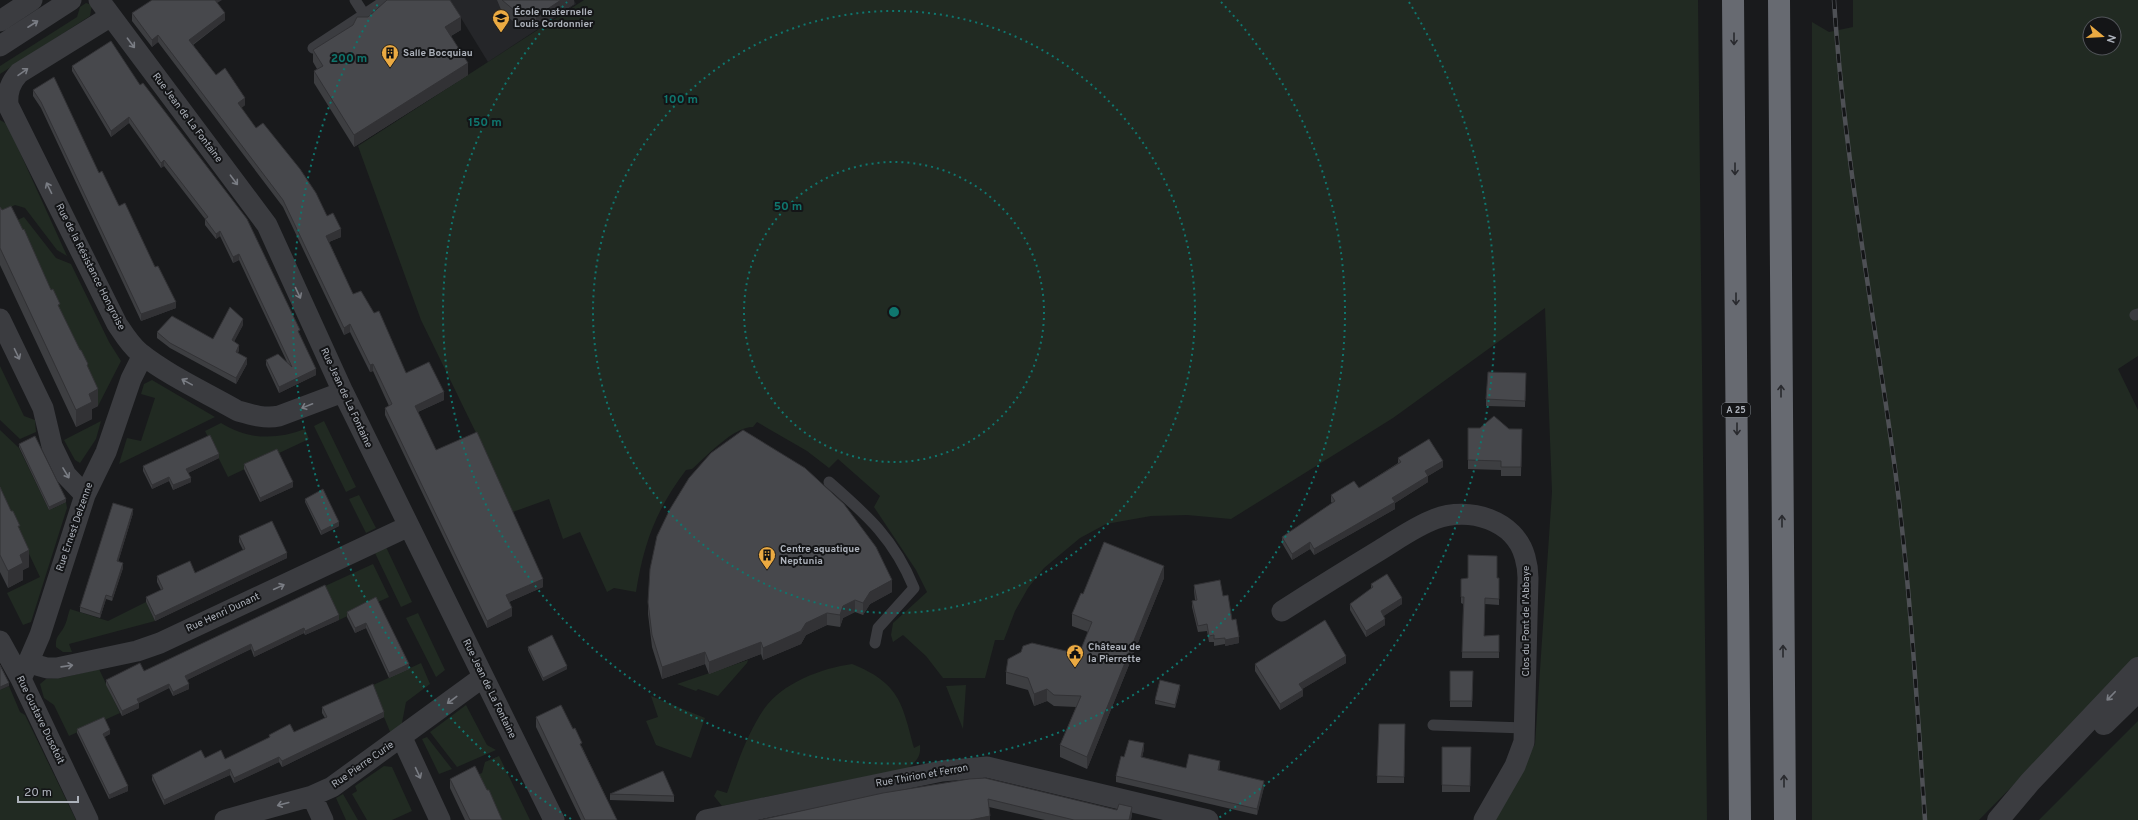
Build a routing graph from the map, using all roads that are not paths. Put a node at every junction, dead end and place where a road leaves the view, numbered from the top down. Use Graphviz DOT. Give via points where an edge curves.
graph roads {
  1 [pos="32,0"];
  2 [pos="71,0"];
  3 [pos="355,0"];
  4 [pos="386,0"];
  5 [pos="1733,0"];
  6 [pos="1779,0"];
  7 [pos="105,8"];
  8 [pos="364,14"];
  9 [pos="0,21"];
  10 [pos="0,46"];
  11 [pos="313,48"];
  12 [pos="0,319"];
  13 [pos="143,355"];
  14 [pos="343,392"];
  15 [pos="829,482"];
  16 [pos="85,495"];
  17 [pos="409,526"];
  18 [pos="1282,610"];
  19 [pos="0,641"];
  20 [pos="875,643"];
  21 [pos="2138,668"];
  22 [pos="25,671"];
  23 [pos="483,677"];
  24 [pos="2138,691"];
  25 [pos="1433,725"];
  26 [pos="1525,728"];
  27 [pos="402,738"];
  28 [pos="312,796"];
  29 [pos="88,820"];
  30 [pos="225,820"];
  31 [pos="323,820"];
  32 [pos="440,820"];
  33 [pos="554,820"];
  34 [pos="706,820"];
  35 [pos="1203,820"];
  36 [pos="1484,820"];
  37 [pos="1740,820"];
  38 [pos="1785,820"];
  39 [pos="1999,820"];
  1 -- 9 [label="street"];
  10 -- 2 [label="street, one-way"];
  3 -- 8 [label="lane"];
  4 -- 8 [label="lane"];
  5 -- 37 [label="highway, A 25, one-way"];
  38 -- 6 [label="highway, one-way"];
  13 -- 7 [label="street, Rue de la Résistance Hongroise, one-way" via="131,344 117,324 8,105 10,88 19,73"];
  7 -- 14 [label="street, Rue Jean de La Fontaine, one-way" via="262,217"];
  8 -- 11 [label="lane"];
  12 -- 16 [label="street, one-way" via="43,408 52,446 66,474"];
  14 -- 13 [label="street, Rue de la Résistance Hongroise, one-way" via="279,416 259,417 238,411"];
  13 -- 16 [label="street, Rue Ernest Delzenne" via="131,379 106,452"];
  14 -- 17 [label="street, Rue Jean de La Fontaine"];
  15 -- 20 [label="lane" via="868,516 885,536 905,567 914,588 878,628"];
  16 -- 22 [label="street, Rue Ernest Delzenne" via="40,635"];
  22 -- 17 [label="street, Rue Henri Dunant, one-way" via="57,668 147,648"];
  17 -- 23 [label="street, Rue Jean de La Fontaine"];
  18 -- 26 [label="street, Clos du Pont de l'Abbaye" via="1436,518 1465,514 1496,521 1516,539 1527,566"];
  19 -- 22 [label="street, Rue Gustave Dusotoit"];
  21 -- 39 [label="street, one-way" via="2030,782"];
  22 -- 29 [label="street, Rue Gustave Dusotoit"];
  23 -- 27 [label="street, Rue Pierre Curie, one-way"];
  23 -- 33 [label="street, Rue Jean de La Fontaine"];
  24 -- 39 [label="street" via="2038,787"];
  25 -- 26 [label="lane"];
  26 -- 36 [label="street, Clos du Pont de l'Abbaye" via="1521,752"];
  27 -- 28 [label="street, Rue Pierre Curie" via="341,782"];
  27 -- 32 [label="street, one-way"];
  28 -- 30 [label="street, Rue Pierre Curie, one-way"];
  28 -- 31 [label="street"];
  34 -- 35 [label="street, Rue Thirion et Ferron" via="942,771 987,767"];
}
